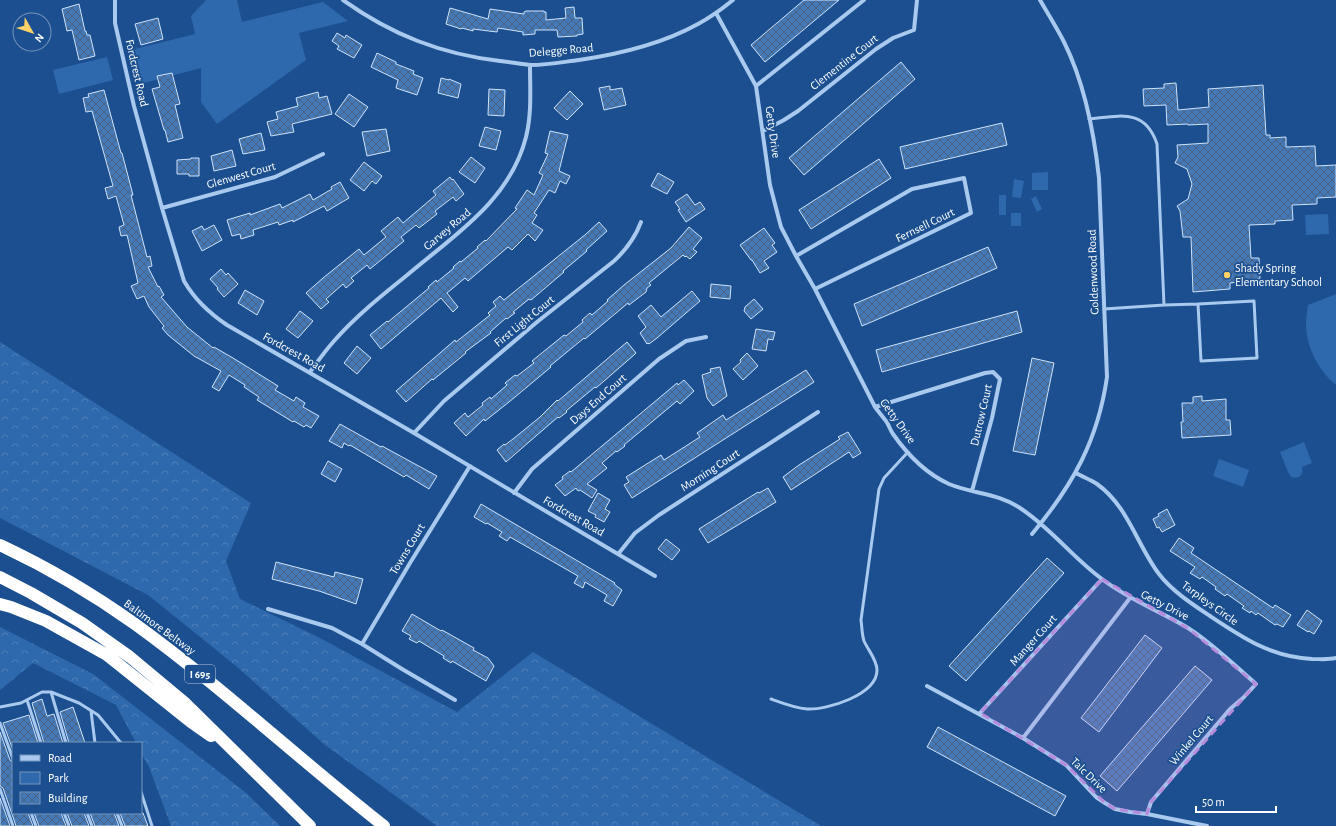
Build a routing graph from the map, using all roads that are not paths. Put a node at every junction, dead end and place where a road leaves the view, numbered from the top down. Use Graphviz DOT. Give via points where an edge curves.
graph roads {
  1 [pos="115,0"];
  2 [pos="344,0"];
  3 [pos="733,0"];
  4 [pos="864,0"];
  5 [pos="917,0"];
  6 [pos="1040,0"];
  7 [pos="716,13"];
  8 [pos="530,65"];
  9 [pos="756,86"];
  10 [pos="1089,119"];
  11 [pos="763,131"];
  12 [pos="324,154"];
  13 [pos="162,208"];
  14 [pos="642,222"];
  15 [pos="796,256"];
  16 [pos="815,289"];
  17 [pos="1198,304"];
  18 [pos="1164,306"];
  19 [pos="1104,309"];
  20 [pos="706,337"];
  21 [pos="310,372"];
  22 [pos="875,407"];
  23 [pos="818,412"];
  24 [pos="414,433"];
  25 [pos="908,452"];
  26 [pos="470,466"];
  27 [pos="1076,473"];
  28 [pos="972,490"];
  29 [pos="514,492"];
  30 [pos="1041,523"];
  31 [pos="1032,534"];
  32 [pos="0,545"];
  33 [pos="619,553"];
  34 [pos="655,576"];
  35 [pos="0,577"];
  36 [pos="1102,579"];
  37 [pos="1130,598"];
  38 [pos="0,604"];
  39 [pos="268,609"];
  40 [pos="362,644"];
  41 [pos="1336,658"];
  42 [pos="1256,684"];
  43 [pos="927,686"];
  44 [pos="51,692"];
  45 [pos="771,699"];
  46 [pos="27,700"];
  47 [pos="455,700"];
  48 [pos="0,706"];
  49 [pos="91,711"];
  50 [pos="980,713"];
  51 [pos="0,722"];
  52 [pos="1023,738"];
  53 [pos="41,742"];
  54 [pos="66,742"];
  55 [pos="95,742"];
  56 [pos="120,742"];
  57 [pos="232,751"];
  58 [pos="12,756"];
  59 [pos="0,789"];
  60 [pos="142,795"];
  61 [pos="31,814"];
  62 [pos="64,814"];
  63 [pos="87,814"];
  64 [pos="117,814"];
  65 [pos="1147,814"];
  66 [pos="13,826"];
  67 [pos="36,826"];
  68 [pos="68,826"];
  69 [pos="92,826"];
  70 [pos="122,826"];
  71 [pos="152,826"];
  72 [pos="310,826"];
  73 [pos="384,826"];
  74 [pos="1207,826"];
  1 -- 13 [label="street, Fordcrest Road" via="115,23 134,106"];
  2 -- 8 [label="street, Delegge Road" via="381,24 427,45"];
  3 -- 7 [label="street, Delegge Road"];
  4 -- 9 [label="street"];
  5 -- 11 [label="street, Clementine Court" via="914,30 876,48 798,111"];
  6 -- 10 [label="street, Goldenwood Road" via="1065,44"];
  7 -- 8 [label="street, Delegge Road" via="682,32 636,49 592,58"];
  7 -- 9 [label="street, Getty Drive"];
  8 -- 21 [label="street, Garvey Road" via="530,112 526,137 511,175 496,197 471,223 349,326"];
  9 -- 11 [label="street, Getty Drive"];
  10 -- 18 [label="lane" via="1118,116 1137,118 1150,128 1154,135 1157,144"];
  10 -- 19 [label="street, Goldenwood Road" via="1099,178"];
  11 -- 15 [label="street, Getty Drive" via="770,185 781,227"];
  12 -- 13 [label="street, Glenwest Court" via="275,177"];
  13 -- 21 [label="street, Fordcrest Road" via="184,281 196,299 227,325"];
  14 -- 24 [label="street, First Light Court" via="635,238 625,251 444,401"];
  15 -- 16 [label="street, Getty Drive"];
  15 -- 16 [label="street, Fernsell Court" via="912,189 964,178 971,213"];
  16 -- 22 [label="street, Getty Drive"];
  17 -- 17 [label="lane" via="1201,361 1257,358 1254,301"];
  17 -- 18 [label="lane"];
  18 -- 19 [label="lane"];
  19 -- 27 [label="street, Goldenwood Road" via="1107,377 1105,391 1090,444"];
  20 -- 29 [label="street, Days End Court" via="686,341 659,359 532,469"];
  21 -- 24 [label="street, Fordcrest Road"];
  22 -- 25 [label="street, Getty Drive"];
  22 -- 28 [label="street, Dutrow Court" via="985,373 993,372 997,375 1000,379 999,387"];
  23 -- 33 [label="street, Morning Court" via="659,515 636,533"];
  24 -- 26 [label="street, Fordcrest Road"];
  25 -- 28 [label="street, Getty Drive" via="935,476 949,484"];
  25 -- 45 [label="lane" via="884,478 876,503 861,620 864,642 876,666 875,678 861,693 819,708 806,709"];
  26 -- 29 [label="street, Fordcrest Road"];
  26 -- 40 [label="street, Towns Court"];
  27 -- 30 [label="street, Goldenwood Road"];
  27 -- 41 [label="street, Tarpleys Circle" via="1097,484 1116,502 1160,574 1193,604 1240,636 1271,651 1302,658"];
  28 -- 30 [label="street, Getty Drive" via="1005,500"];
  29 -- 33 [label="street, Fordcrest Road"];
  30 -- 31 [label="street, Goldenwood Road"];
  30 -- 36 [label="street, Getty Drive"];
  32 -- 73 [label="highway, Baltimore Beltway / I 695" via="83,590 134,624 232,700"];
  33 -- 34 [label="street, Fordcrest Road"];
  35 -- 57 [label="highway, I 695" via="65,613 114,645 184,702"];
  36 -- 37 [label="street, Getty Drive"];
  36 -- 50 [label="street, Manger Court"];
  37 -- 42 [label="street, Getty Drive" via="1189,629"];
  37 -- 52 [label="street"];
  38 -- 57 [label="highway" via="46,621 107,655"];
  39 -- 40 [label="street" via="332,628"];
  40 -- 47 [label="street"];
  42 -- 65 [label="street, Winkel Court" via="1230,709 1151,802"];
  43 -- 50 [label="street, Talc Drive"];
  44 -- 46 [label="lane" via="42,692"];
  44 -- 49 [label="lane" via="79,703"];
  44 -- 54 [label="lane"];
  46 -- 48 [label="lane"];
  46 -- 53 [label="lane"];
  49 -- 55 [label="lane"];
  49 -- 56 [label="lane" via="98,715"];
  50 -- 52 [label="street, Talc Drive"];
  51 -- 58 [label="lane"];
  52 -- 65 [label="street, Talc Drive" via="1066,765 1105,803 1130,812"];
  57 -- 72 [label="highway, I 695"];
  59 -- 66 [label="lane"];
  60 -- 71 [label="lane"];
  61 -- 67 [label="lane"];
  62 -- 68 [label="lane"];
  63 -- 69 [label="lane"];
  64 -- 70 [label="lane"];
  65 -- 74 [label="street, Talc Drive"];
}
